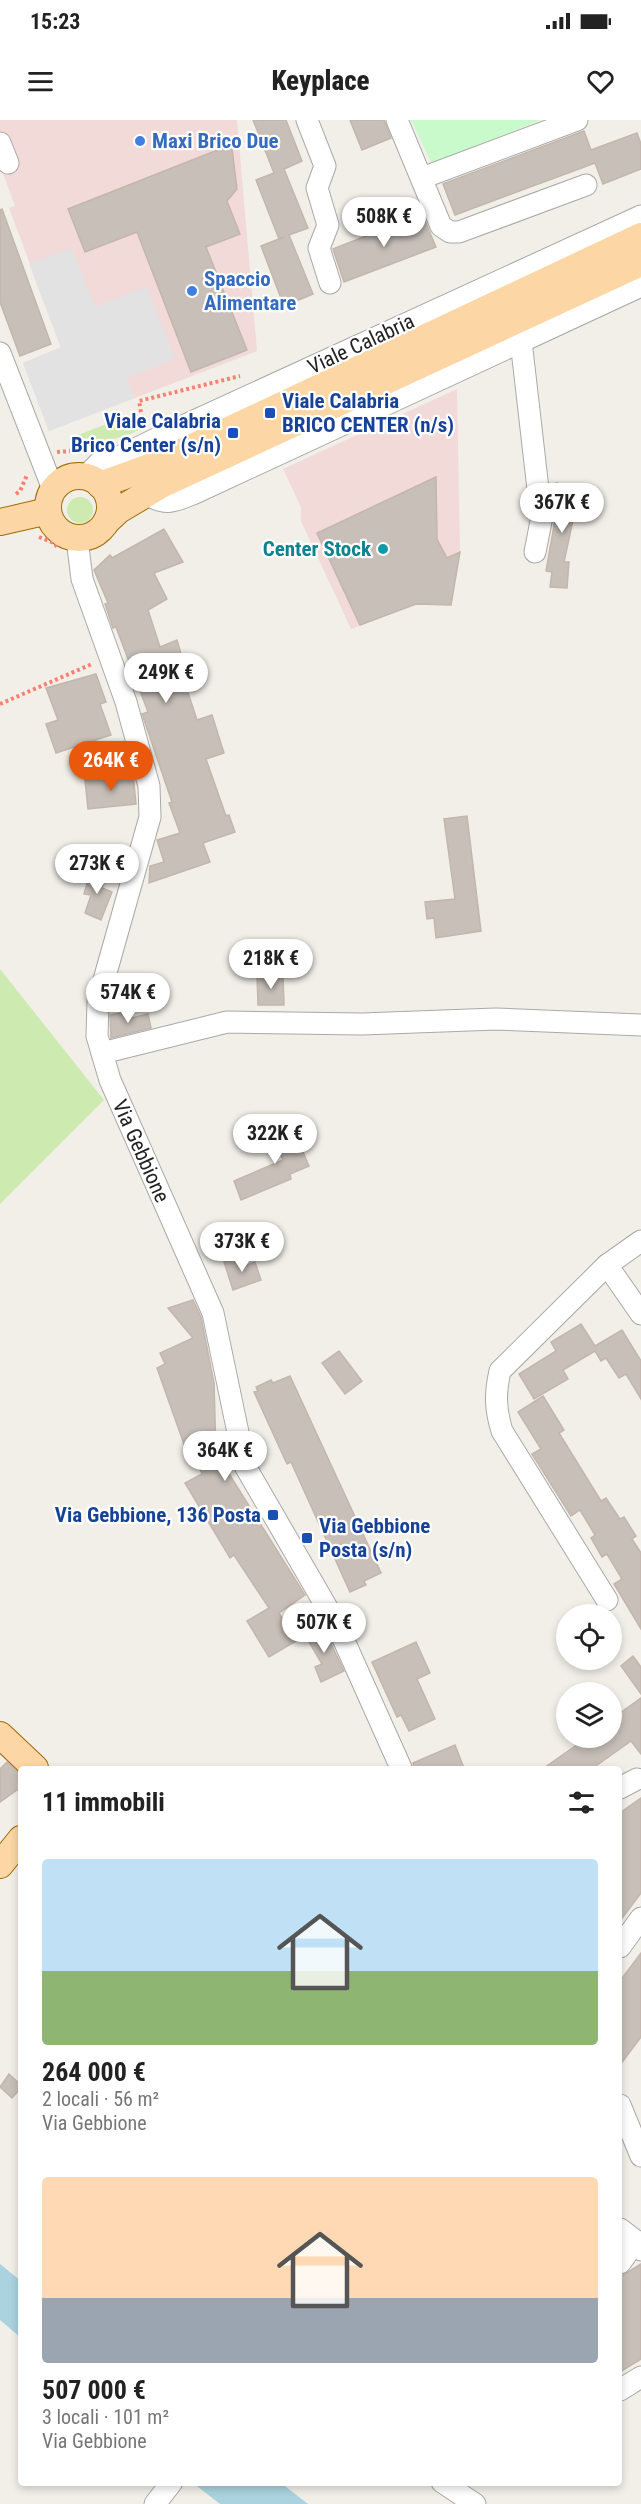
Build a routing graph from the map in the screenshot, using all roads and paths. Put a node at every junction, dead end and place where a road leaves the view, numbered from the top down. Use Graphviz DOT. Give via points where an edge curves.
graph roads {
  1 [pos="307,120"];
  2 [pos="398,120"];
  3 [pos="577,120"];
  4 [pos="0,143"];
  5 [pos="8,164"];
  6 [pos="422,178"];
  7 [pos="586,185"];
  8 [pos="641,216"];
  9 [pos="641,236"];
  10 [pos="641,263"];
  11 [pos="330,283"];
  12 [pos="641,285"];
  13 [pos="521,341"];
  14 [pos="0,353"];
  15 [pos="174,442"];
  16 [pos="92,481"];
  17 [pos="145,494"];
  18 [pos="51,500"];
  19 [pos="0,522"];
  20 [pos="106,522"];
  21 [pos="31,533"];
  22 [pos="68,545"];
  23 [pos="536,552"];
  24 [pos="110,657"];
  25 [pos="0,704"];
  26 [pos="641,1025"];
  27 [pos="102,1053"];
  28 [pos="641,1241"];
  29 [pos="608,1265"];
  30 [pos="641,1314"];
  31 [pos="608,1600"];
  32 [pos="0,1735"];
  33 [pos="33,1766"];
  34 [pos="400,1766"];
  35 [pos="18,1843"];
  36 [pos="0,1864"];
  37 [pos="641,1918"];
  38 [pos="622,1944"];
  39 [pos="622,2110"];
  40 [pos="641,2156"];
  41 [pos="632,2240"];
  42 [pos="622,2260"];
  43 [pos="641,2377"];
  44 [pos="622,2389"];
  45 [pos="169,2486"];
  46 [pos="448,2486"];
  47 [pos="155,2504"];
  48 [pos="475,2504"];
  1 -- 11 [label="street" via="325,166 317,188 328,225 319,248"];
  2 -- 6 [label="street"];
  3 -- 6 [label="street"];
  4 -- 5 [label="street"];
  6 -- 7 [label="street" via="441,226 450,232"];
  8 -- 15 [label="street, Viale Calabria"];
  9 -- 15 [label="main road, Viale Calabria"];
  10 -- 17 [label="main road, Viale Calabria"];
  12 -- 13 [label="street"];
  13 -- 17 [label="street" via="171,503"];
  13 -- 23 [label="street" via="538,489 545,501"];
  14 -- 18 [label="street"];
  15 -- 16 [label="main road, Viale Calabria" via="152,466"];
  16 -- 18 [label="main road, Viale Calabria" via="67,478"];
  16 -- 20 [label="main road" via="110,502"];
  17 -- 20 [label="main road, Viale Calabria"];
  18 -- 19 [label="main road, Viale Calabria"];
  18 -- 22 [label="main road" via="51,521 66,536"];
  20 -- 22 [label="main road, Viale Calabria" via="97,532"];
  21 -- 22 [label="path"];
  22 -- 24 [label="street, Via Gebbione"];
  24 -- 25 [label="path"];
  24 -- 27 [label="street, Via Gebbione" via="149,786 150,817 98,1001 97,1036"];
  26 -- 27 [label="street" via="496,1019 362,1024 227,1022"];
  27 -- 34 [label="street, Via Gebbione" via="110,1080 213,1314 246,1466 337,1625"];
  28 -- 29 [label="street"];
  29 -- 30 [label="street"];
  29 -- 31 [label="street" via="500,1371 495,1391 502,1431"];
  32 -- 33 [label="main road"];
  35 -- 36 [label="main road"];
  37 -- 38 [label="street"];
  39 -- 40 [label="street"];
  41 -- 42 [label="street"];
  43 -- 44 [label="street"];
  45 -- 47 [label="street"];
  46 -- 48 [label="street"];
}
